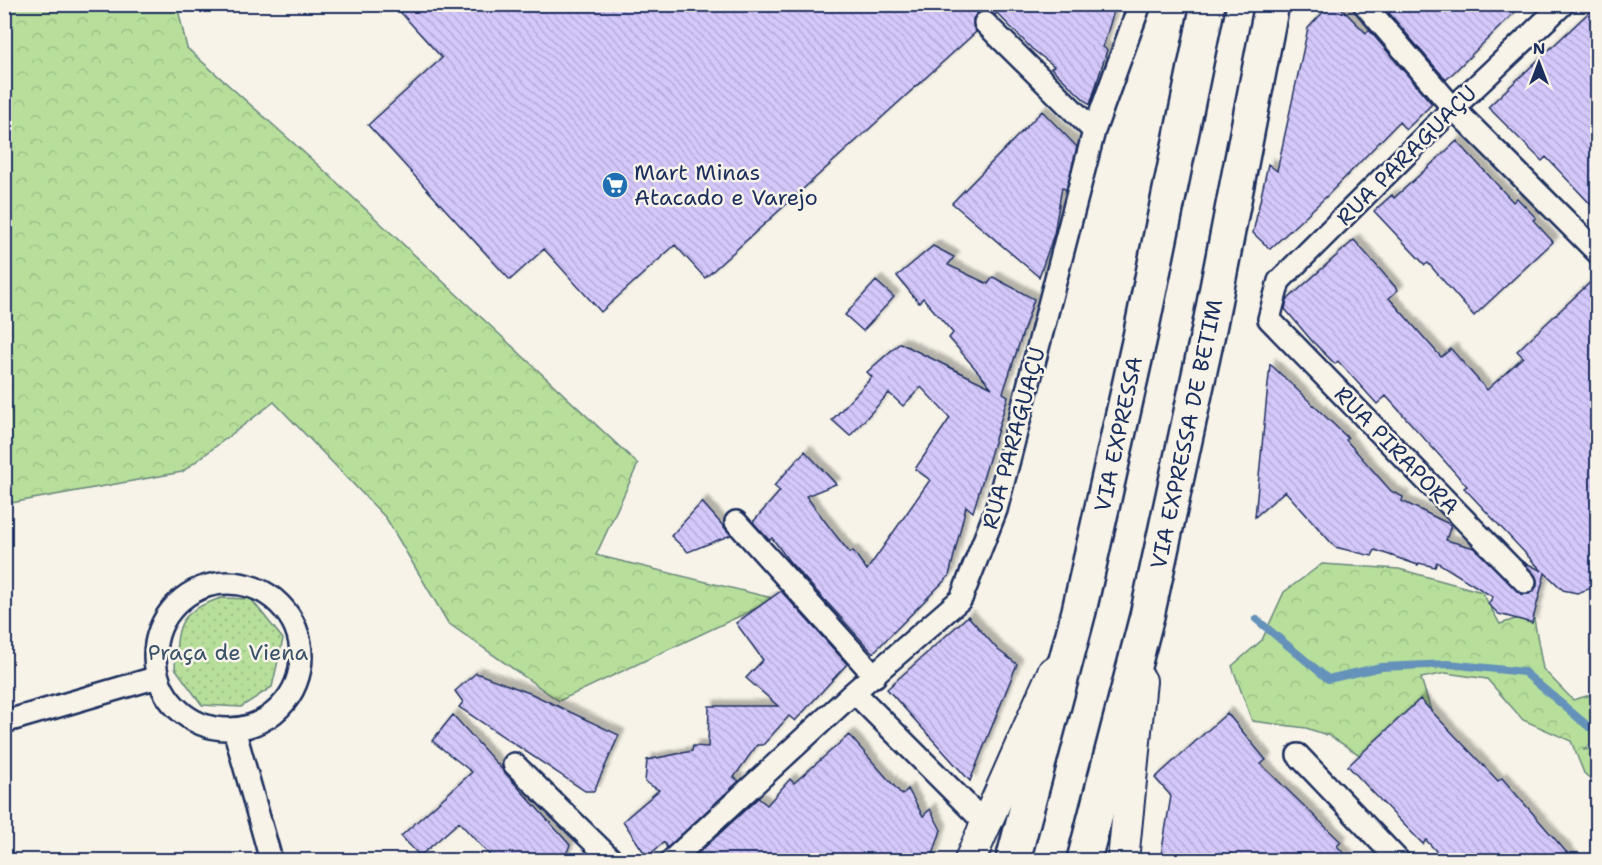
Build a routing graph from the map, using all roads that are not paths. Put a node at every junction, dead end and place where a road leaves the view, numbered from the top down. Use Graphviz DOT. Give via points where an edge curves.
graph roads {
  1 [pos="1140,4"];
  2 [pos="1208,4"];
  3 [pos="1272,4"];
  4 [pos="1364,4"];
  5 [pos="1563,4"];
  6 [pos="985,22"];
  7 [pos="1453,108"];
  8 [pos="1094,131"];
  9 [pos="1598,253"];
  10 [pos="1269,319"];
  11 [pos="736,522"];
  12 [pos="1525,582"];
  13 [pos="1079,611"];
  14 [pos="1147,616"];
  15 [pos="875,676"];
  16 [pos="158,677"];
  17 [pos="854,692"];
  18 [pos="4,722"];
  19 [pos="234,729"];
  20 [pos="1298,755"];
  21 [pos="514,764"];
  22 [pos="985,823"];
  23 [pos="272,861"];
  24 [pos="612,861"];
  25 [pos="672,861"];
  26 [pos="970,861"];
  27 [pos="1014,861"];
  28 [pos="1084,861"];
  29 [pos="1123,861"];
  30 [pos="1398,861"];
  1 -- 8 [label="street, RUA PARAGUAÇU"];
  2 -- 13 [label="highway, VIA EXPRESSA"];
  3 -- 14 [label="highway, VIA EXPRESSA DE BETIM" via="1210,324"];
  4 -- 7 [label="street"];
  5 -- 7 [label="street, RUA PARAGUAÇU"];
  6 -- 8 [label="street"];
  7 -- 9 [label="street"];
  7 -- 10 [label="street, RUA PARAGUAÇU" via="1280,281"];
  8 -- 15 [label="street, RUA PARAGUAÇU" via="996,510 961,599"];
  10 -- 12 [label="street, RUA PIRAPORA"];
  11 -- 15 [label="street"];
  13 -- 22 [label="street"];
  13 -- 27 [label="highway, VIA EXPRESSA"];
  14 -- 28 [label="highway, VIA EXPRESSA DE BETIM"];
  14 -- 29 [label="street"];
  15 -- 17 [label="street, RUA PARAGUAÇU"];
  16 -- 18 [label="street"];
  16 -- 19 [label="street" via="169,699 187,716 209,727"];
  16 -- 19 [label="street" via="154,653 159,630 171,609 189,593 212,584 236,582 260,589 279,602 294,622 301,644 301,669 293,691 278,710 258,723"];
  17 -- 22 [label="street"];
  17 -- 25 [label="street, RUA PARAGUAÇU"];
  19 -- 23 [label="street"];
  20 -- 30 [label="street"];
  21 -- 24 [label="street"];
  22 -- 26 [label="street"];
}
